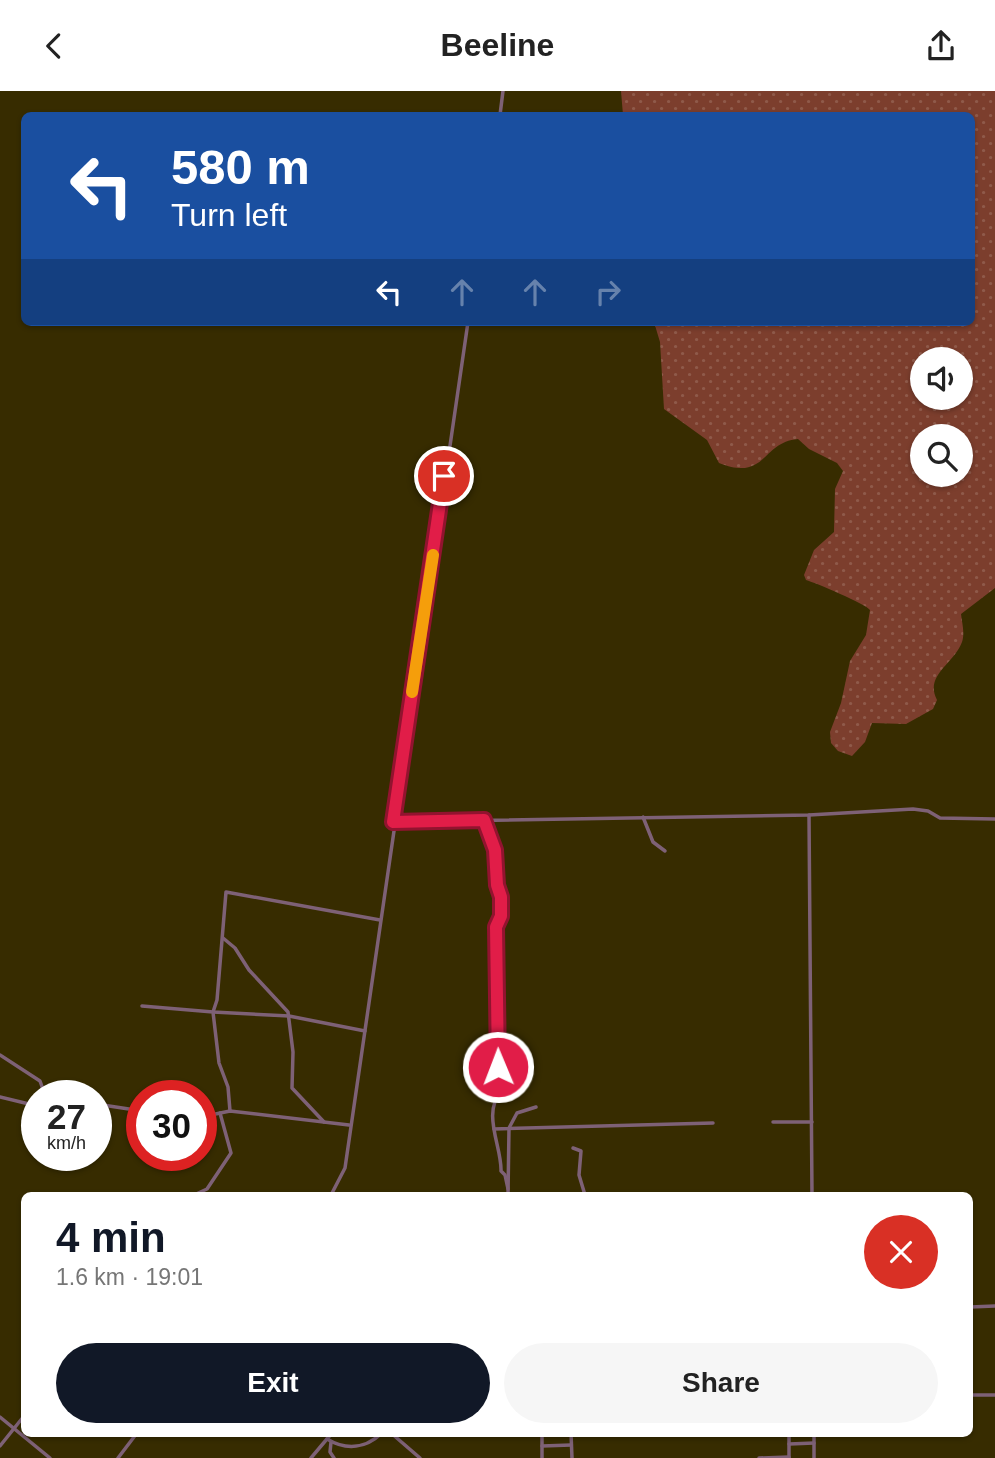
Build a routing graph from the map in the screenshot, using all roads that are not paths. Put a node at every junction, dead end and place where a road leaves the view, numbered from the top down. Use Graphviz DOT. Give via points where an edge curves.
graph roads {
  1 [pos="503,91"];
  2 [pos="500,112"];
  3 [pos="467,326"];
  4 [pos="808,815"];
  5 [pos="643,817"];
  6 [pos="995,819"];
  7 [pos="484,820"];
  8 [pos="393,822"];
  9 [pos="665,851"];
  10 [pos="380,920"];
  11 [pos="222,937"];
  12 [pos="142,1006"];
  13 [pos="214,1012"];
  14 [pos="289,1016"];
  15 [pos="365,1031"];
  16 [pos="0,1055"];
  17 [pos="38,1080"];
  18 [pos="0,1097"];
  19 [pos="21,1102"];
  20 [pos="536,1107"];
  21 [pos="230,1111"];
  22 [pos="220,1113"];
  23 [pos="217,1114"];
  24 [pos="324,1122"];
  25 [pos="773,1122"];
  26 [pos="811,1122"];
  27 [pos="713,1123"];
  28 [pos="349,1125"];
  29 [pos="509,1128"];
  30 [pos="494,1129"];
  31 [pos="573,1148"];
  32 [pos="508,1189"];
  33 [pos="200,1192"];
  34 [pos="333,1192"];
  35 [pos="584,1192"];
  36 [pos="812,1192"];
  37 [pos="995,1306"];
  38 [pos="973,1307"];
  39 [pos="973,1395"];
  40 [pos="995,1395"];
  41 [pos="0,1417"];
  42 [pos="21,1420"];
  43 [pos="14,1429"];
  44 [pos="21,1435"];
  45 [pos="24,1437"];
  46 [pos="134,1437"];
  47 [pos="330,1437"];
  48 [pos="377,1437"];
  49 [pos="395,1437"];
  50 [pos="542,1437"];
  51 [pos="571,1437"];
  52 [pos="789,1437"];
  53 [pos="814,1437"];
  54 [pos="329,1441"];
  55 [pos="814,1443"];
  56 [pos="789,1444"];
  57 [pos="571,1445"];
  58 [pos="0,1446"];
  59 [pos="542,1446"];
  60 [pos="50,1458"];
  61 [pos="118,1458"];
  62 [pos="311,1458"];
  63 [pos="334,1458"];
  64 [pos="420,1458"];
  65 [pos="542,1458"];
  66 [pos="572,1458"];
  67 [pos="759,1458"];
  68 [pos="789,1458"];
  69 [pos="814,1458"];
  1 -- 2 [label="street"];
  3 -- 8 [label="street"];
  4 -- 5 [label="street"];
  4 -- 6 [label="street" via="913,809 940,818"];
  4 -- 26 [label="street"];
  5 -- 7 [label="street"];
  5 -- 9 [label="street" via="653,842"];
  7 -- 8 [label="street"];
  7 -- 30 [label="street" via="495,850 501,897 496,940 502,1091 492,1119"];
  8 -- 10 [label="street"];
  10 -- 11 [label="street" via="226,892"];
  10 -- 15 [label="street"];
  11 -- 13 [label="street"];
  11 -- 14 [label="street"];
  12 -- 13 [label="street"];
  13 -- 14 [label="street"];
  13 -- 21 [label="street"];
  14 -- 15 [label="street"];
  14 -- 24 [label="street" via="292,1088"];
  15 -- 28 [label="street"];
  16 -- 17 [label="street"];
  18 -- 19 [label="street"];
  20 -- 29 [label="street" via="517,1113"];
  21 -- 22 [label="street"];
  21 -- 24 [label="street"];
  22 -- 23 [label="street"];
  22 -- 33 [label="street" via="231,1153"];
  24 -- 28 [label="street"];
  25 -- 26 [label="street"];
  26 -- 36 [label="street"];
  27 -- 29 [label="street"];
  28 -- 34 [label="street" via="343,1175"];
  29 -- 30 [label="street"];
  29 -- 32 [label="street"];
  30 -- 32 [label="street"];
  31 -- 35 [label="street" via="580,1151"];
  37 -- 38 [label="street"];
  39 -- 40 [label="street"];
  41 -- 43 [label="street"];
  42 -- 43 [label="street"];
  43 -- 44 [label="street"];
  43 -- 58 [label="street"];
  45 -- 60 [label="street"];
  46 -- 61 [label="street"];
  47 -- 54 [label="street"];
  48 -- 54 [label="street" via="359,1447"];
  49 -- 64 [label="street"];
  50 -- 59 [label="street"];
  51 -- 57 [label="street"];
  52 -- 56 [label="street"];
  53 -- 55 [label="street"];
  54 -- 62 [label="street"];
  54 -- 63 [label="street"];
  55 -- 56 [label="street"];
  55 -- 69 [label="street"];
  56 -- 68 [label="street"];
  57 -- 59 [label="street"];
  57 -- 66 [label="street"];
  59 -- 65 [label="street"];
  67 -- 68 [label="street"];
}
